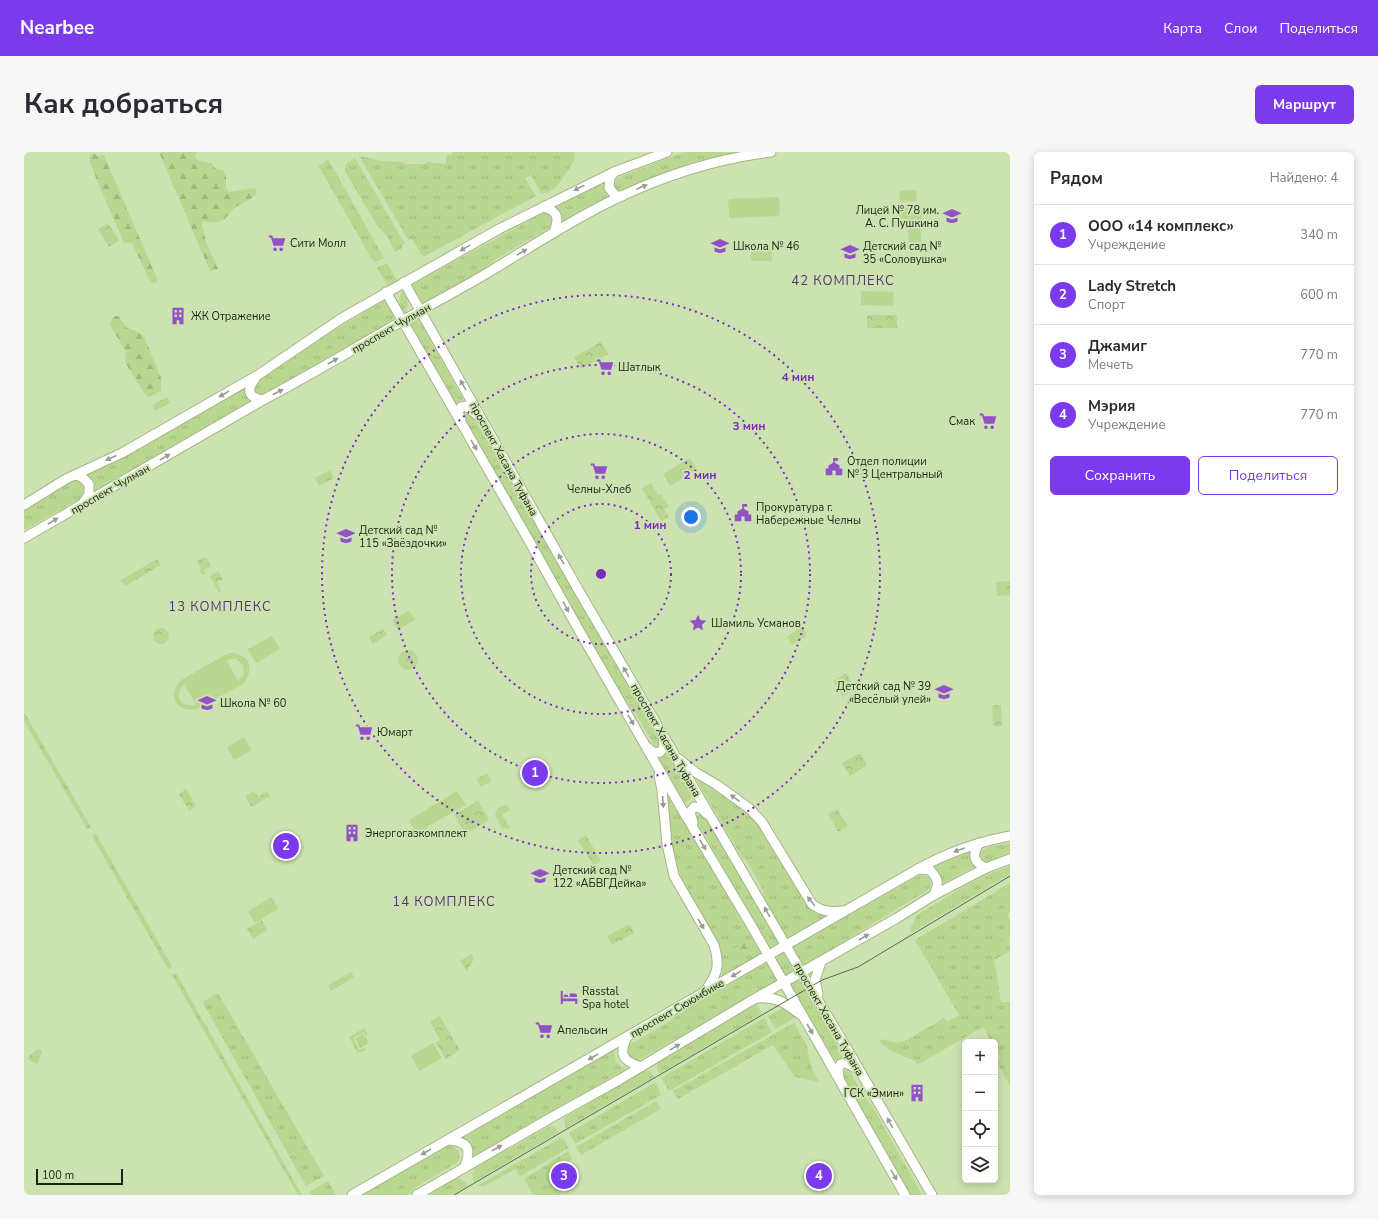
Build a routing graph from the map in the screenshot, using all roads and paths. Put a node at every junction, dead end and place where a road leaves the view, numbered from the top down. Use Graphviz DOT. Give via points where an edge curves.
graph roads {
  1 [pos="667,152"];
  2 [pos="771,152"];
  3 [pos="614,172"];
  4 [pos="622,196"];
  5 [pos="543,207"];
  6 [pos="554,232"];
  7 [pos="404,282"];
  8 [pos="386,292"];
  9 [pos="421,311"];
  10 [pos="403,321"];
  11 [pos="258,375"];
  12 [pos="263,400"];
  13 [pos="482,420"];
  14 [pos="465,430"];
  15 [pos="75,475"];
  16 [pos="83,504"];
  17 [pos="24,505"];
  18 [pos="24,538"];
  19 [pos="662,735"];
  20 [pos="645,745"];
  21 [pos="673,754"];
  22 [pos="656,764"];
  23 [pos="712,819"];
  24 [pos="695,830"];
  25 [pos="1010,836"];
  26 [pos="979,843"];
  27 [pos="1010,859"];
  28 [pos="986,868"];
  29 [pos="918,869"];
  30 [pos="934,895"];
  31 [pos="846,910"];
  32 [pos="786,945"];
  33 [pos="768,956"];
  34 [pos="821,962"];
  35 [pos="802,972"];
  36 [pos="784,983"];
  37 [pos="704,993"];
  38 [pos="756,998"];
  39 [pos="822,1005"];
  40 [pos="803,1016"];
  41 [pos="626,1037"];
  42 [pos="641,1067"];
  43 [pos="859,1070"];
  44 [pos="840,1081"];
  45 [pos="449,1140"];
  46 [pos="464,1168"];
  47 [pos="352,1195"];
  48 [pos="417,1195"];
  49 [pos="905,1195"];
  50 [pos="932,1195"];
  1 -- 3 [label="main road"];
  4 -- 2 [label="main road, проспект Чулман, one-way" via="696,167 740,156"];
  3 -- 4 [label="main road" via="610,178 609,188 616,196"];
  3 -- 5 [label="main road, one-way"];
  4 -- 6 [label="main road, проспект Чулман"];
  5 -- 6 [label="main road" via="550,209 557,217"];
  5 -- 7 [label="main road, one-way"];
  9 -- 6 [label="main road, проспект Чулман, one-way"];
  7 -- 8 [label="main road"];
  7 -- 9 [label="main road, проспект Хасана Туфана"];
  8 -- 10 [label="main road, проспект Хасана Туфана"];
  8 -- 11 [label="main road" via="336,322"];
  9 -- 10 [label="main road, проспект Чулман"];
  13 -- 9 [label="main road, проспект Хасана Туфана, one-way"];
  12 -- 10 [label="main road, проспект Чулман, one-way"];
  10 -- 14 [label="main road, проспект Хасана Туфана"];
  11 -- 12 [label="main road" via="249,390 255,398"];
  11 -- 15 [label="main road, one-way" via="122,453"];
  16 -- 12 [label="main road, проспект Чулман, one-way"];
  13 -- 14 [label="main road" via="466,406 461,407 458,412"];
  19 -- 13 [label="main road, проспект Хасана Туфана, one-way"];
  14 -- 20 [label="main road, проспект Хасана Туфана, one-way"];
  15 -- 16 [label="main road" via="82,477 89,484 89,494"];
  15 -- 17 [label="main road"];
  18 -- 16 [label="main road, проспект Чулман, one-way"];
  19 -- 20 [label="main road" via="664,748 660,752 654,753"];
  19 -- 21 [label="main road, проспект Хасана Туфана"];
  20 -- 22 [label="main road, проспект Хасана Туфана"];
  21 -- 23 [label="main road, проспект Хасана Туфана"];
  31 -- 21 [label="main road, one-way" via="824,911 812,904 762,822 745,806"];
  22 -- 24 [label="main road, проспект Хасана Туфана"];
  22 -- 37 [label="main road, one-way" via="674,876 714,945 717,956 717,972"];
  23 -- 24 [label="main road" via="701,808 694,807 690,812"];
  32 -- 23 [label="main road, проспект Хасана Туфана, one-way"];
  24 -- 33 [label="main road, проспект Хасана Туфана, one-way"];
  25 -- 26 [label="main road, проспект Сююмбике"];
  26 -- 28 [label="main road" via="974,850 974,857"];
  26 -- 29 [label="main road, проспект Сююмбике, one-way"];
  27 -- 28 [label="main road"];
  28 -- 30 [label="main road"];
  29 -- 30 [label="main road" via="930,870 936,877 938,884"];
  29 -- 31 [label="main road, проспект Сююмбике"];
  34 -- 30 [label="main road, one-way"];
  31 -- 32 [label="main road, проспект Сююмбике"];
  32 -- 33 [label="main road, проспект Сююмбике"];
  32 -- 35 [label="main road, проспект Хасана Туфана"];
  33 -- 36 [label="main road, проспект Хасана Туфана"];
  33 -- 37 [label="main road, проспект Сююмбике, one-way"];
  34 -- 35 [label="main road"];
  34 -- 39 [label="main road" via="815,980"];
  35 -- 36 [label="main road"];
  35 -- 39 [label="main road, проспект Хасана Туфана"];
  36 -- 38 [label="main road"];
  36 -- 40 [label="main road, проспект Хасана Туфана"];
  37 -- 41 [label="main road, проспект Сююмбике"];
  38 -- 40 [label="main road" via="778,999"];
  42 -- 38 [label="main road, one-way"];
  39 -- 43 [label="main road, проспект Хасана Туфана"];
  40 -- 44 [label="main road, проспект Хасана Туфана, one-way"];
  41 -- 42 [label="main road" via="622,1054 625,1059"];
  41 -- 45 [label="main road, проспект Сююмбике, one-way"];
  46 -- 42 [label="main road, one-way"];
  43 -- 44 [label="main road" via="846,1063 841,1064 838,1068"];
  50 -- 43 [label="main road, проспект Хасана Туфана, one-way"];
  44 -- 49 [label="main road, проспект Хасана Туфана, one-way"];
  45 -- 46 [label="main road" via="465,1144 469,1150"];
  45 -- 47 [label="main road, проспект Сююмбике, one-way"];
  46 -- 48 [label="main road"];
}
